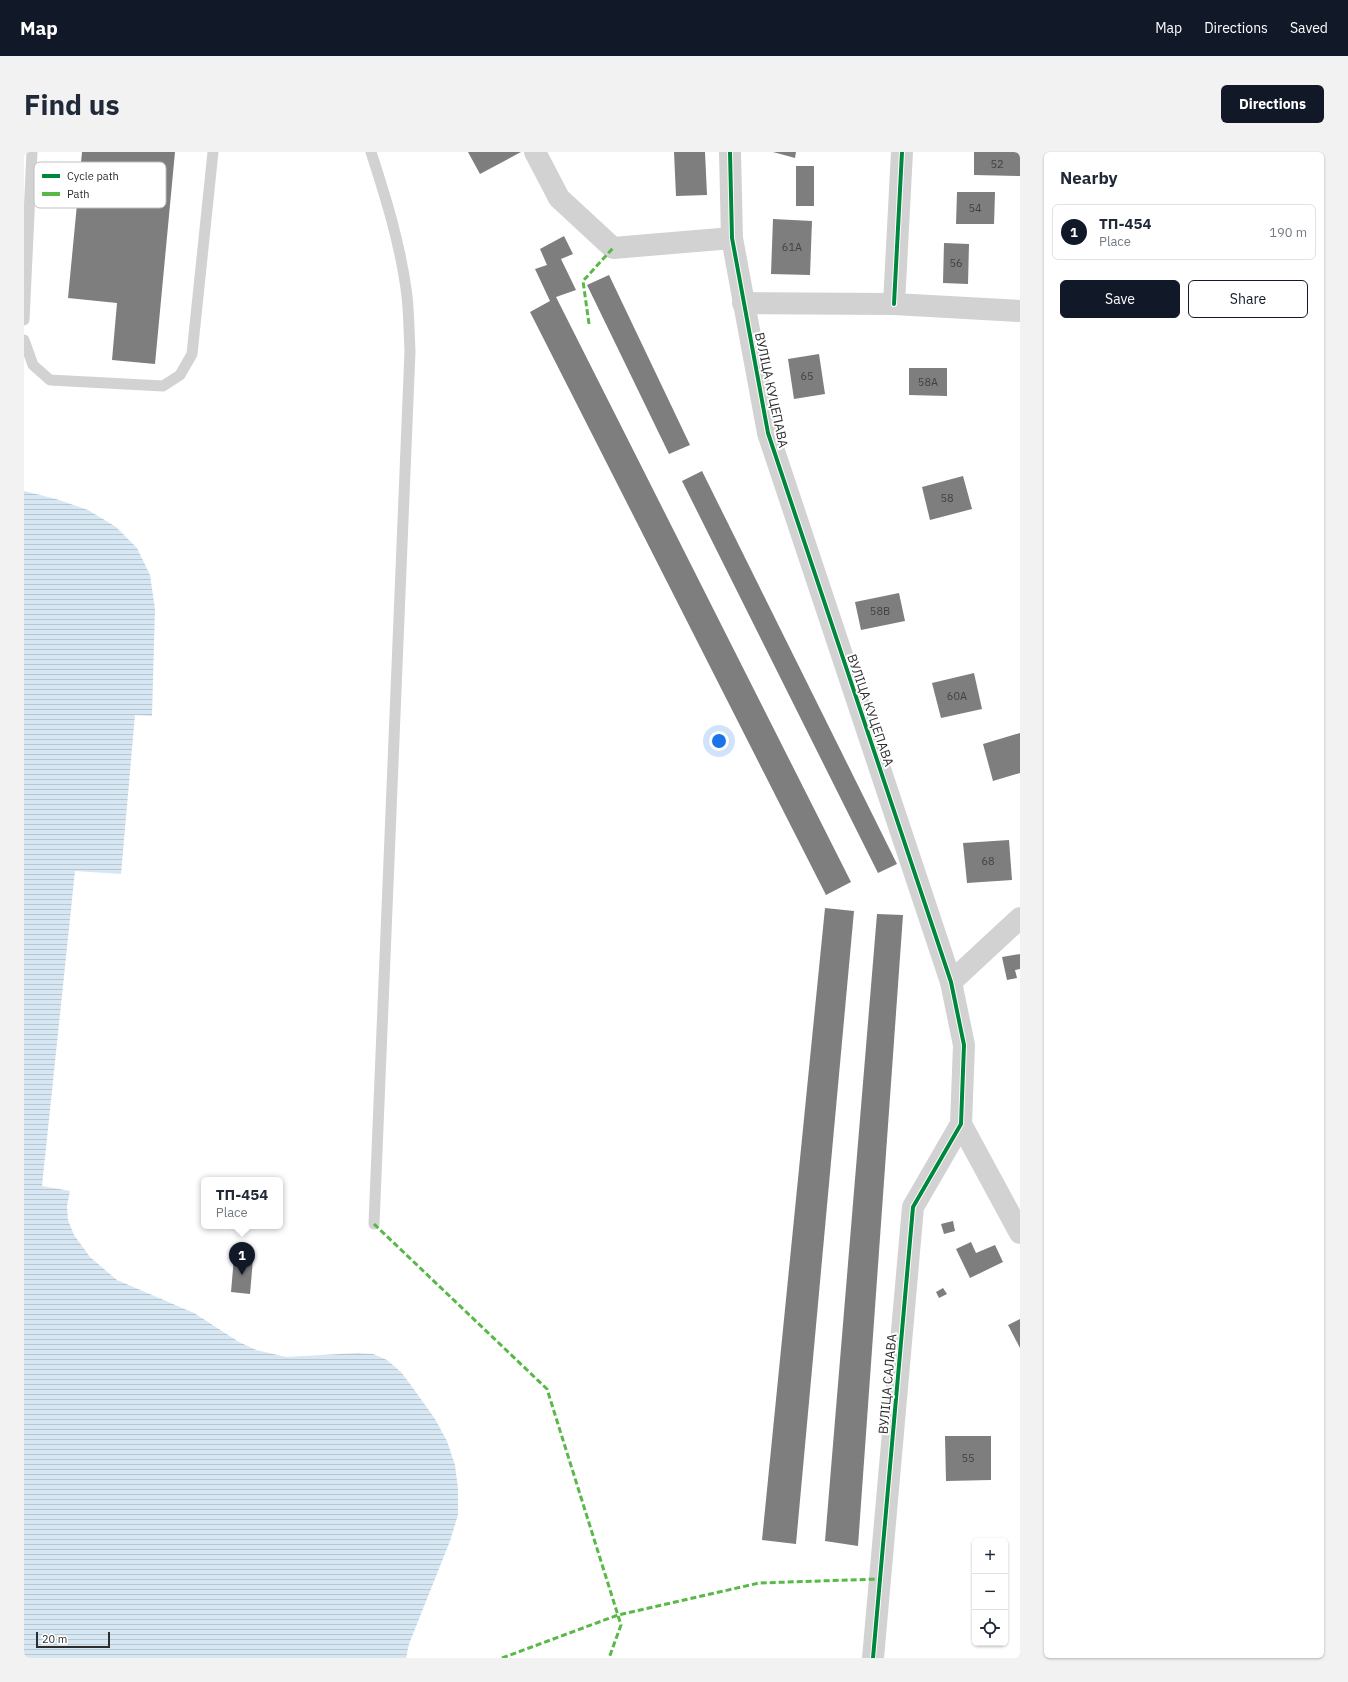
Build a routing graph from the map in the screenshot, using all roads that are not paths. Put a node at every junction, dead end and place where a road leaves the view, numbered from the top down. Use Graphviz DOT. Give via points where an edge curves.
graph roads {
  1 [pos="32,152"];
  2 [pos="213,152"];
  3 [pos="371,152"];
  4 [pos="535,152"];
  5 [pos="730,152"];
  6 [pos="902,152"];
  7 [pos="732,238"];
  8 [pos="744,303"];
  9 [pos="894,304"];
  10 [pos="1020,311"];
  11 [pos="24,320"];
  12 [pos="24,340"];
  13 [pos="1020,918"];
  14 [pos="951,982"];
  15 [pos="961,1124"];
  16 [pos="374,1224"];
  17 [pos="1020,1233"];
  18 [pos="874,1658"];
  1 -- 11 [label="lane"];
  2 -- 12 [label="lane" via="192,354 180,375 163,386 50,380 33,365"];
  3 -- 16 [label="lane" via="397,242 407,295 410,351"];
  4 -- 7 [label="street" via="559,198 613,248"];
  5 -- 7 [label="street, ВУЛІЦА КУЦЕПАВА"];
  6 -- 9 [label="street"];
  7 -- 8 [label="street, ВУЛІЦА КУЦЕПАВА"];
  8 -- 9 [label="street"];
  8 -- 14 [label="street, ВУЛІЦА КУЦЕПАВА" via="768,434"];
  9 -- 10 [label="street"];
  13 -- 14 [label="street"];
  14 -- 15 [label="street, ВУЛІЦА КУЦЕПАВА" via="964,1045"];
  15 -- 17 [label="street"];
  15 -- 18 [label="street, ВУЛІЦА САЛАВА" via="913,1207"];
}
